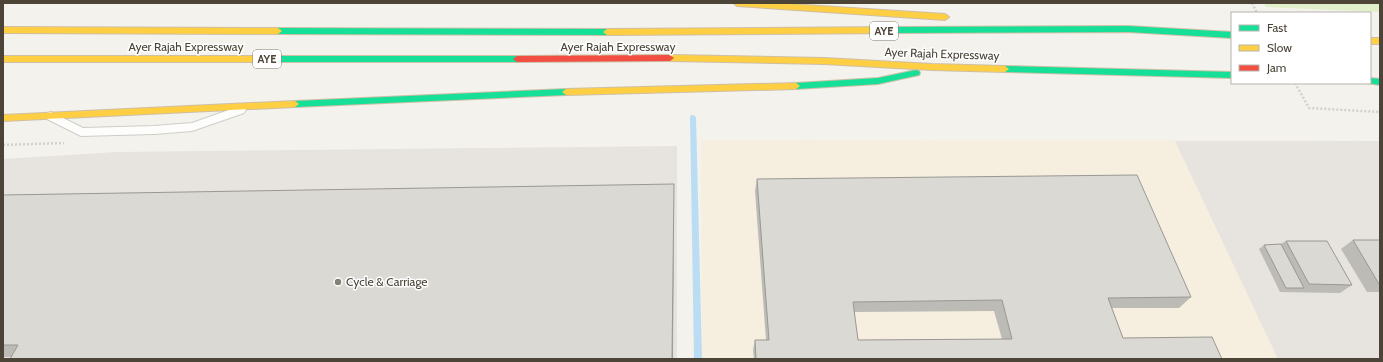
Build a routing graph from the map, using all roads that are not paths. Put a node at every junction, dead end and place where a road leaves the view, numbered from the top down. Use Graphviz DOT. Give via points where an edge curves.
graph roads {
  1 [pos="737,3"];
  2 [pos="956,18"];
  3 [pos="987,20"];
  4 [pos="3,30"];
  5 [pos="1128,30"];
  6 [pos="1231,35"];
  7 [pos="3,58"];
  8 [pos="932,67"];
  9 [pos="1231,75"];
  10 [pos="254,105"];
  11 [pos="51,116"];
  12 [pos="3,118"];
  1 -- 2 [label="highway"];
  3 -- 5 [label="highway"];
  4 -- 5 [label="highway, Ayer Rajah Expressway / AYE"];
  5 -- 6 [label="highway, Ayer Rajah Expressway / AYE"];
  7 -- 8 [label="highway, Ayer Rajah Expressway / AYE" via="644,58 824,61"];
  8 -- 9 [label="highway, Ayer Rajah Expressway / AYE"];
  8 -- 10 [label="highway" via="902,78 813,86 650,89"];
  10 -- 11 [label="highway"];
  10 -- 11 [label="lane" via="192,127 154,130 81,132"];
  11 -- 12 [label="highway"];
}
